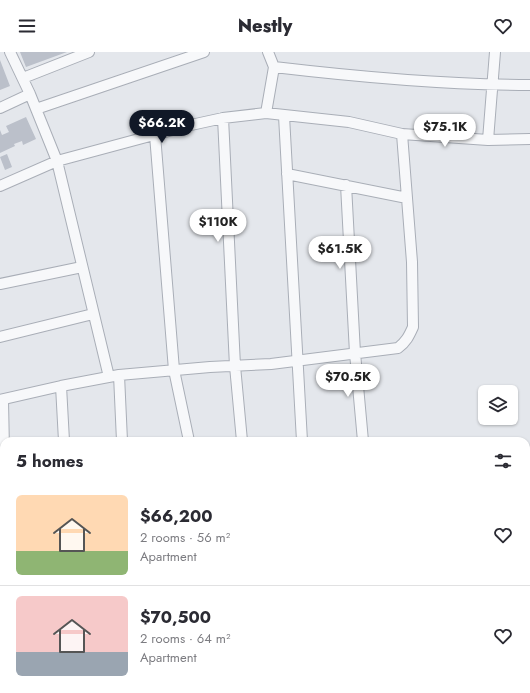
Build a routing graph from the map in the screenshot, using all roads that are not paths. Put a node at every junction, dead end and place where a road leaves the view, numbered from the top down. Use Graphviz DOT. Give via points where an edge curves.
graph roads {
  1 [pos="10,52"];
  2 [pos="89,52"];
  3 [pos="204,52"];
  4 [pos="268,52"];
  5 [pos="495,52"];
  6 [pos="274,67"];
  7 [pos="23,78"];
  8 [pos="492,85"];
  9 [pos="530,85"];
  10 [pos="30,94"];
  11 [pos="0,108"];
  12 [pos="36,109"];
  13 [pos="266,114"];
  14 [pos="284,116"];
  15 [pos="223,118"];
  16 [pos="402,134"];
  17 [pos="155,135"];
  18 [pos="530,139"];
  19 [pos="488,140"];
  20 [pos="57,161"];
  21 [pos="287,174"];
  22 [pos="346,185"];
  23 [pos="0,186"];
  24 [pos="407,198"];
  25 [pos="82,267"];
  26 [pos="0,284"];
  27 [pos="92,314"];
  28 [pos="0,337"];
  29 [pos="355,353"];
  30 [pos="297,361"];
  31 [pos="235,366"];
  32 [pos="174,370"];
  33 [pos="114,376"];
  34 [pos="61,386"];
  35 [pos="2,400"];
  36 [pos="3,437"];
  37 [pos="64,437"];
  38 [pos="122,437"];
  39 [pos="188,437"];
  40 [pos="242,437"];
  41 [pos="302,437"];
  42 [pos="363,437"];
  1 -- 7 [label="street"];
  2 -- 7 [label="street"];
  3 -- 12 [label="street"];
  4 -- 6 [label="street"];
  5 -- 8 [label="street"];
  6 -- 8 [label="street" via="331,74"];
  6 -- 13 [label="street"];
  7 -- 10 [label="street"];
  8 -- 9 [label="street"];
  8 -- 19 [label="street"];
  10 -- 11 [label="street"];
  10 -- 12 [label="street"];
  12 -- 20 [label="street"];
  13 -- 14 [label="street"];
  13 -- 15 [label="street"];
  14 -- 16 [label="street" via="349,122"];
  14 -- 21 [label="street"];
  15 -- 17 [label="street"];
  15 -- 31 [label="street"];
  16 -- 19 [label="street"];
  16 -- 24 [label="street"];
  17 -- 20 [label="street"];
  17 -- 32 [label="street"];
  18 -- 19 [label="street"];
  20 -- 23 [label="street"];
  20 -- 25 [label="street"];
  21 -- 22 [label="street"];
  21 -- 30 [label="street"];
  22 -- 24 [label="street"];
  22 -- 29 [label="street"];
  24 -- 29 [label="street" via="412,262 413,327 404,344 398,348"];
  25 -- 26 [label="street"];
  25 -- 27 [label="street"];
  27 -- 28 [label="street"];
  27 -- 33 [label="street"];
  29 -- 30 [label="street"];
  29 -- 42 [label="street"];
  30 -- 31 [label="street"];
  30 -- 41 [label="street"];
  31 -- 32 [label="street"];
  31 -- 40 [label="street"];
  32 -- 33 [label="street"];
  32 -- 39 [label="street"];
  33 -- 34 [label="street"];
  33 -- 38 [label="street"];
  34 -- 35 [label="street"];
  34 -- 37 [label="street"];
  35 -- 36 [label="street"];
}
